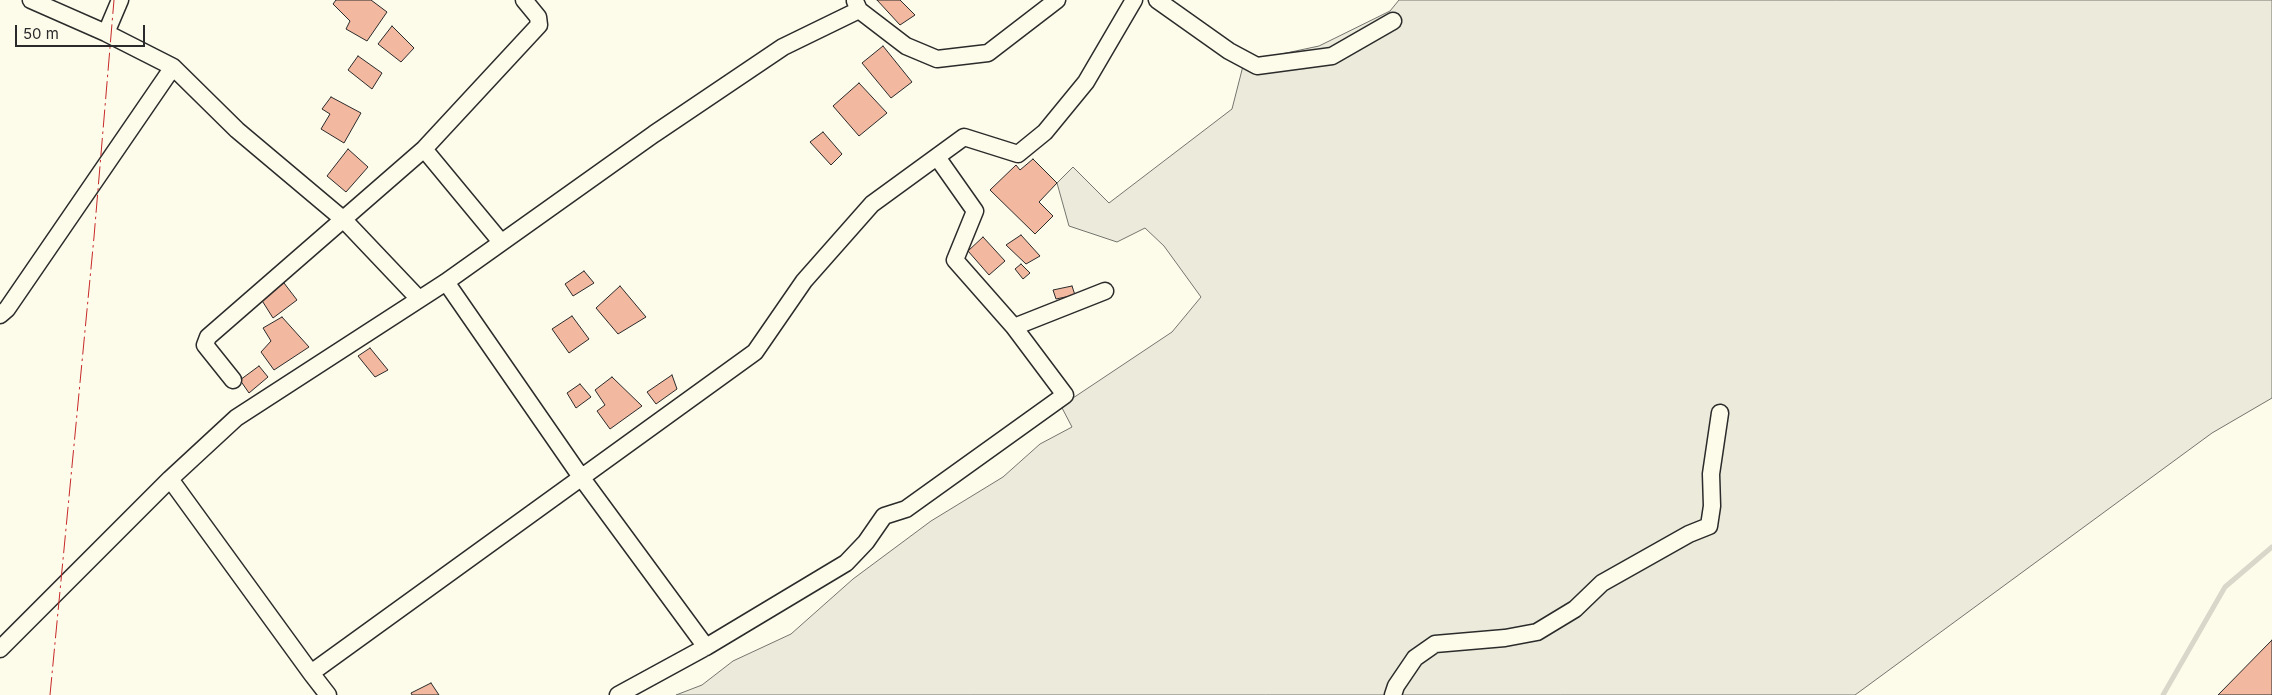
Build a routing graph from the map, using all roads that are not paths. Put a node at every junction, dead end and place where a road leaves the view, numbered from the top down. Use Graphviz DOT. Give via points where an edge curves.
graph roads {
  1 [pos="31,0"];
  2 [pos="120,0"];
  3 [pos="524,0"];
  4 [pos="1057,0"];
  5 [pos="1134,0"];
  6 [pos="1157,0"];
  7 [pos="857,5"];
  8 [pos="1393,21"];
  9 [pos="106,33"];
  10 [pos="172,67"];
  11 [pos="424,149"];
  12 [pos="937,157"];
  13 [pos="344,220"];
  14 [pos="501,242"];
  15 [pos="446,282"];
  16 [pos="1105,290"];
  17 [pos="419,299"];
  18 [pos="0,315"];
  19 [pos="1014,327"];
  20 [pos="233,380"];
  21 [pos="1720,413"];
  22 [pos="581,477"];
  23 [pos="170,479"];
  24 [pos="706,647"];
  25 [pos="0,649"];
  26 [pos="310,673"];
  27 [pos="328,695"];
  28 [pos="618,695"];
  29 [pos="1393,695"];
  1 -- 9 [label="street"];
  2 -- 9 [label="street"];
  3 -- 11 [label="street" via="538,17 539,26"];
  4 -- 7 [label="street" via="988,53 937,59 906,46"];
  5 -- 12 [label="street" via="1086,82 1045,132 1018,154 964,137"];
  6 -- 8 [label="street" via="1257,66 1332,56"];
  7 -- 14 [label="street" via="783,47"];
  9 -- 10 [label="street"];
  10 -- 13 [label="street" via="237,130"];
  10 -- 18 [label="street"];
  11 -- 13 [label="street"];
  11 -- 14 [label="street"];
  12 -- 19 [label="street" via="976,211 955,260"];
  12 -- 22 [label="street" via="872,204 804,281 755,352"];
  13 -- 17 [label="street"];
  13 -- 20 [label="street" via="208,336 205,345"];
  14 -- 15 [label="street"];
  15 -- 17 [label="street"];
  15 -- 22 [label="street"];
  16 -- 19 [label="street"];
  17 -- 23 [label="street" via="236,418"];
  19 -- 24 [label="street" via="1065,395 906,509 884,516 846,563"];
  21 -- 29 [label="street" via="1711,474 1709,526 1602,583 1576,609 1537,632 1435,644 1415,658"];
  22 -- 24 [label="street"];
  22 -- 26 [label="street"];
  23 -- 25 [label="street"];
  23 -- 26 [label="street"];
  24 -- 28 [label="street"];
  26 -- 27 [label="street"];
}
